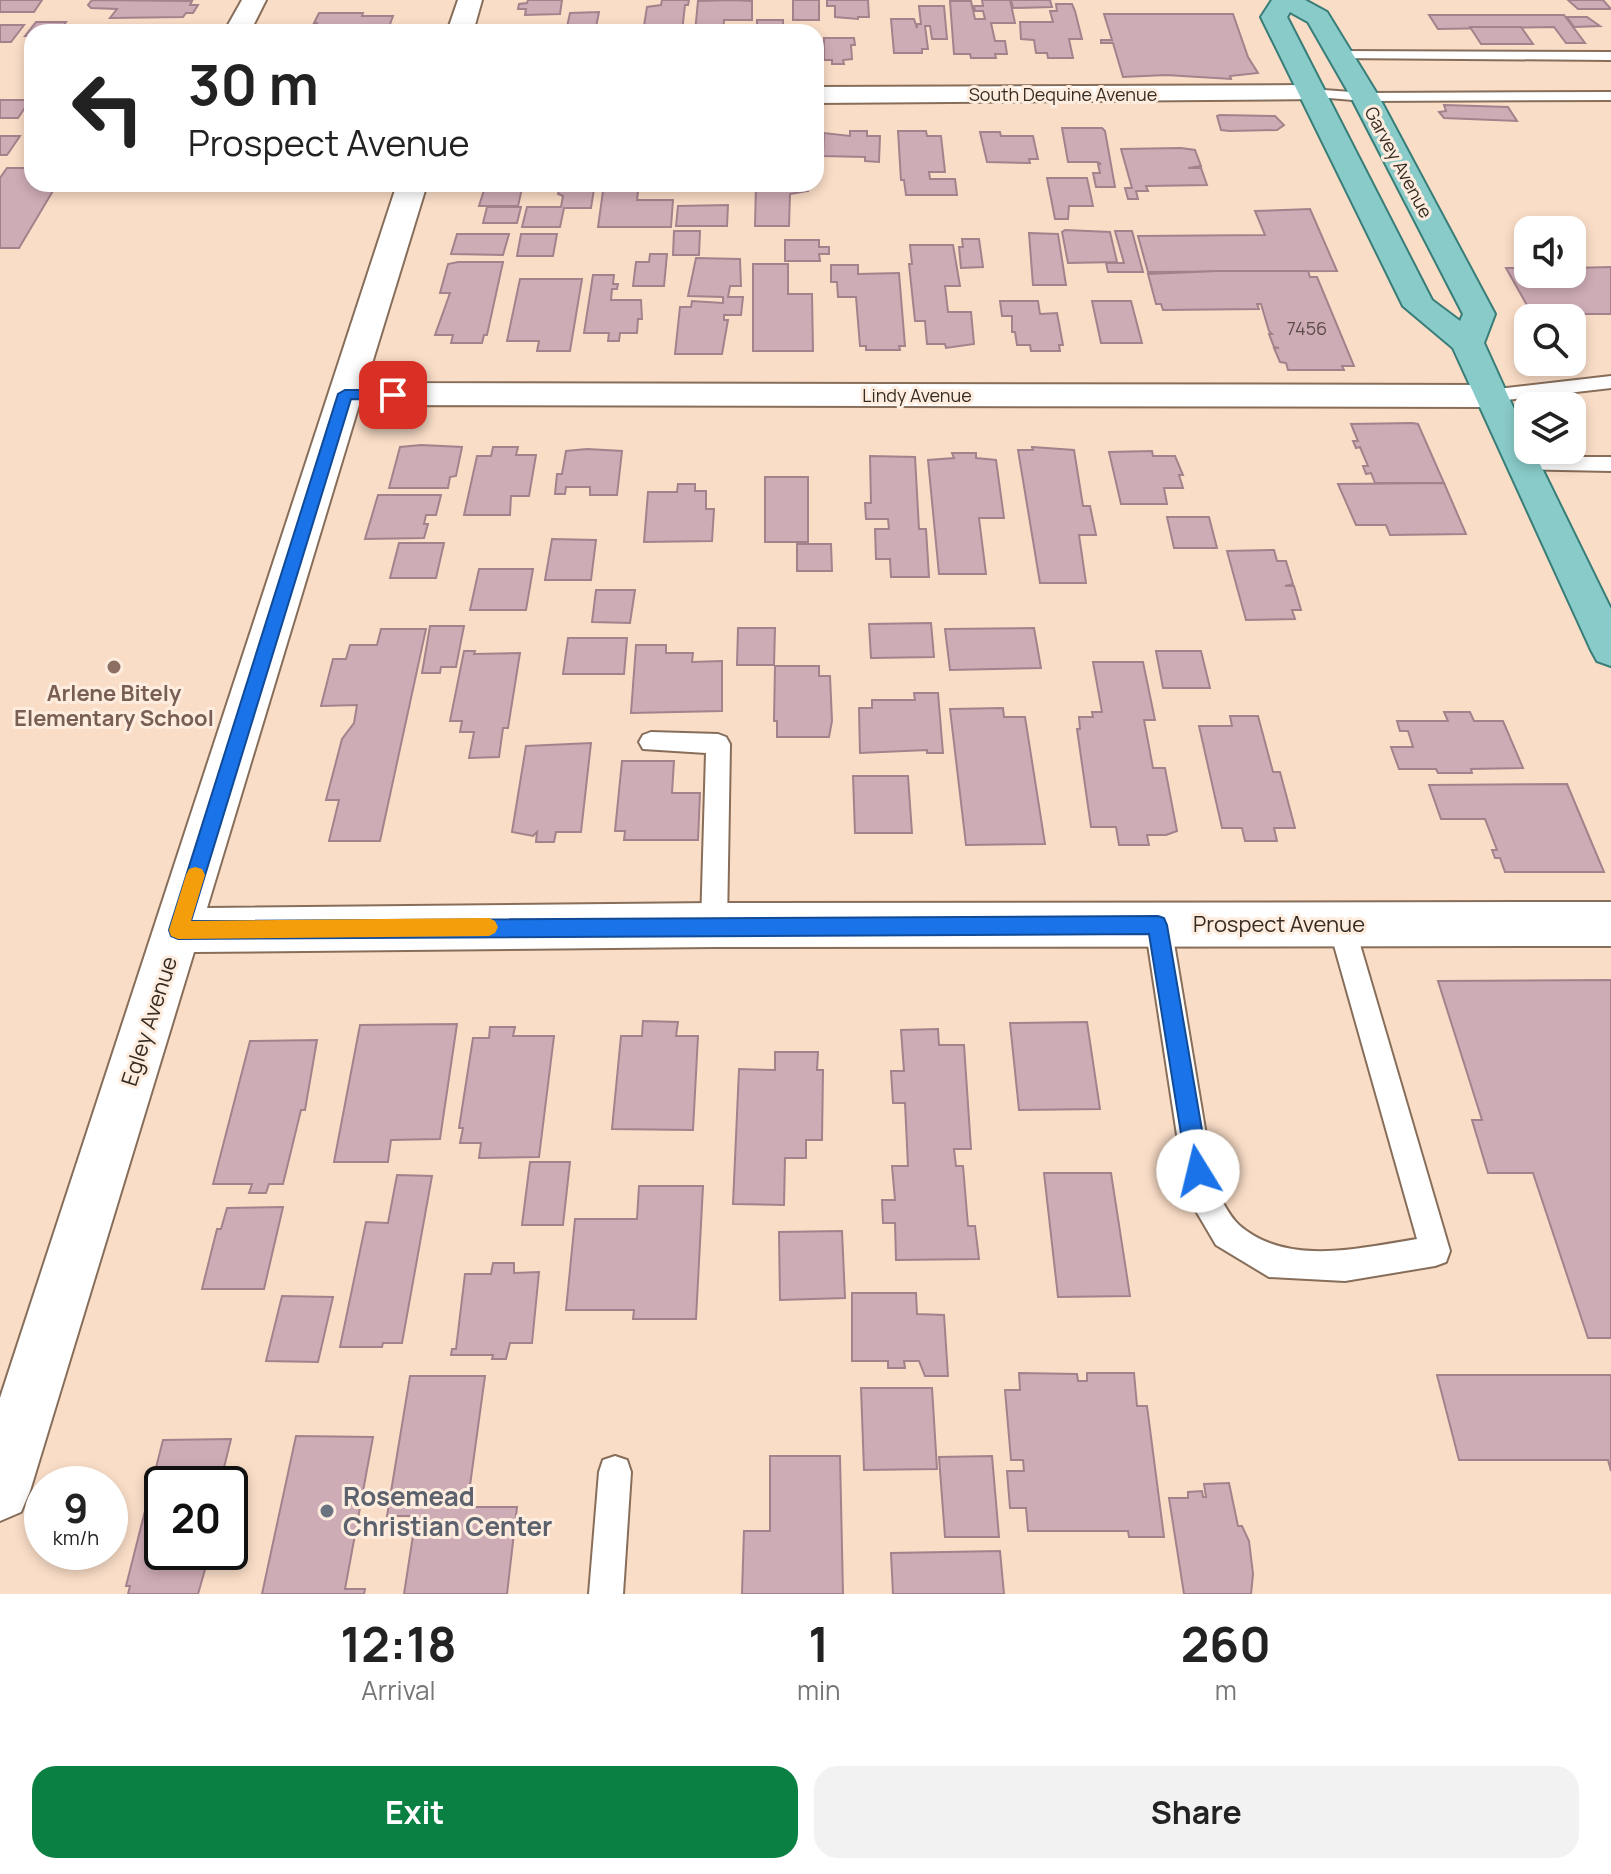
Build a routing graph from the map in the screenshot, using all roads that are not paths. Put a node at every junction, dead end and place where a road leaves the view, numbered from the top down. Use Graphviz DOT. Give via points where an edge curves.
graph roads {
  1 [pos="254,0"];
  2 [pos="470,0"];
  3 [pos="1285,0"];
  4 [pos="241,24"];
  5 [pos="462,24"];
  6 [pos="1340,55"];
  7 [pos="1611,56"];
  8 [pos="1310,93"];
  9 [pos="824,95"];
  10 [pos="1611,96"];
  11 [pos="1365,97"];
  12 [pos="409,192"];
  13 [pos="1467,343"];
  14 [pos="1611,382"];
  15 [pos="345,394"];
  16 [pos="1489,396"];
  17 [pos="1514,445"];
  18 [pos="1524,464"];
  19 [pos="1586,464"];
  20 [pos="1611,464"];
  21 [pos="1611,650"];
  22 [pos="651,742"];
  23 [pos="1341,924"];
  24 [pos="1611,924"];
  25 [pos="714,925"];
  26 [pos="1158,925"];
  27 [pos="178,930"];
  28 [pos="615,1472"];
  29 [pos="0,1491"];
  30 [pos="606,1594"];
  1 -- 4 [label="street"];
  2 -- 5 [label="street"];
  3 -- 6 [label="main road, Garvey Avenue" via="1318,17"];
  3 -- 8 [label="main road, Garvey Avenue" via="1274,17"];
  6 -- 7 [label="lane"];
  6 -- 11 [label="main road, Garvey Avenue"];
  8 -- 9 [label="street, South Dequine Avenue"];
  8 -- 11 [label="lane"];
  8 -- 13 [label="main road, Garvey Avenue" via="1419,306"];
  10 -- 11 [label="lane"];
  11 -- 13 [label="main road, Garvey Avenue" via="1479,314"];
  12 -- 15 [label="street, Egley Avenue"];
  13 -- 16 [label="main road, Garvey Avenue"];
  14 -- 16 [label="lane"];
  15 -- 16 [label="street, Lindy Avenue"];
  15 -- 27 [label="street, Egley Avenue"];
  16 -- 17 [label="main road, Garvey Avenue"];
  18 -- 21 [label="main road, Garvey Avenue"];
  19 -- 20 [label="lane"];
  22 -- 25 [label="lane" via="718,744"];
  23 -- 24 [label="street, Prospect Avenue"];
  23 -- 26 [label="street, Prospect Avenue"];
  23 -- 26 [label="lane" via="1435,1251 1345,1266 1269,1262 1227,1234 1201,1194"];
  25 -- 26 [label="street, Prospect Avenue"];
  25 -- 27 [label="street, Prospect Avenue"];
  27 -- 29 [label="street, Egley Avenue"];
  28 -- 30 [label="lane"];
}
